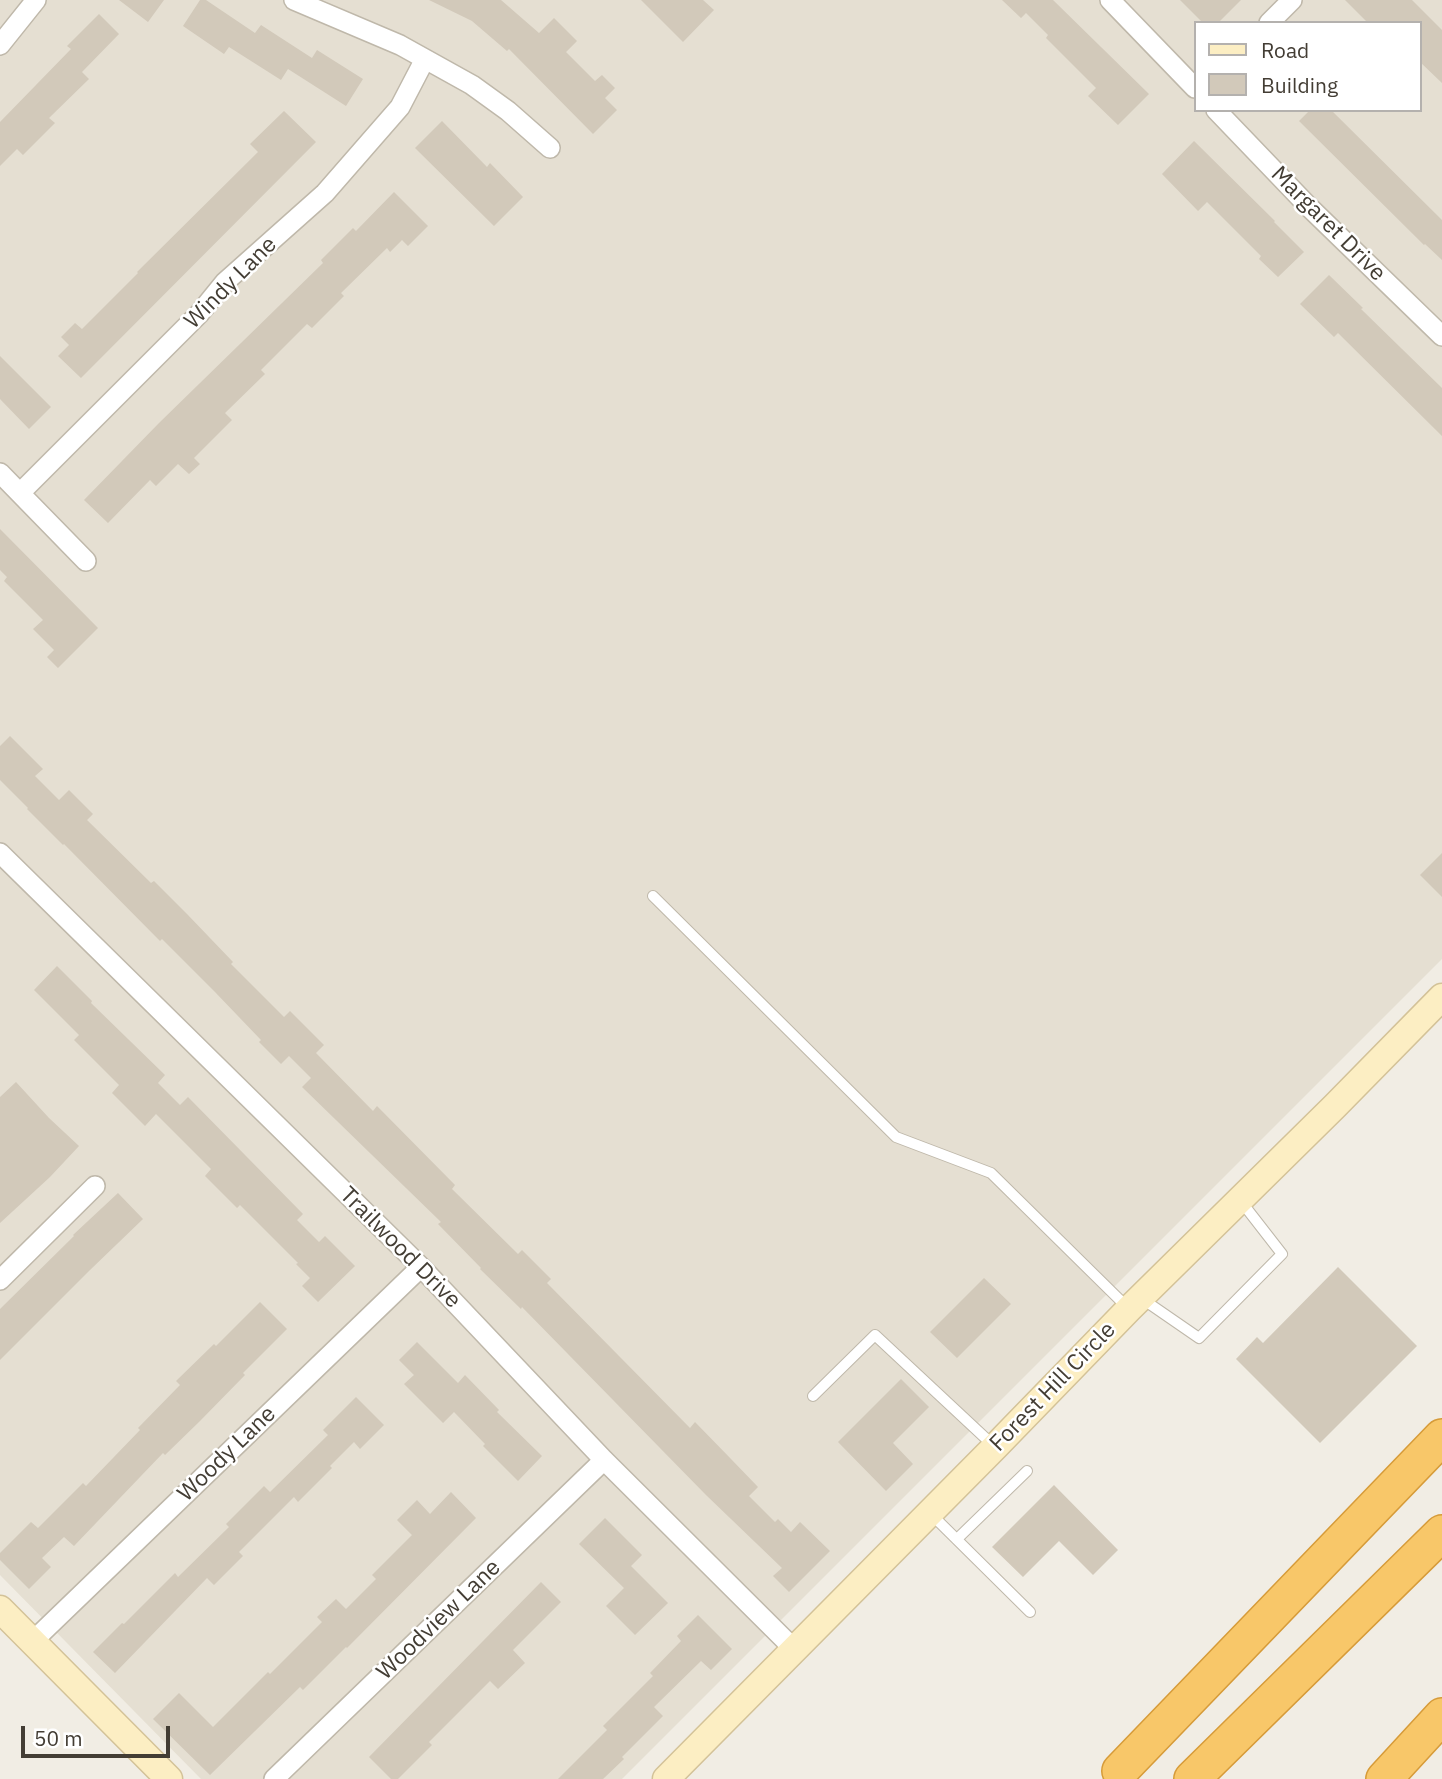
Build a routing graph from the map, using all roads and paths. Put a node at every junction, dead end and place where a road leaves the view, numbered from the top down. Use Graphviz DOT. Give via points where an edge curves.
graph roads {
  1 [pos="36,0"];
  2 [pos="294,0"];
  3 [pos="1110,0"];
  4 [pos="1292,0"];
  5 [pos="1271,21"];
  6 [pos="0,45"];
  7 [pos="425,59"];
  8 [pos="1194,87"];
  9 [pos="1218,112"];
  10 [pos="550,148"];
  11 [pos="1442,336"];
  12 [pos="0,473"];
  13 [pos="20,493"];
  14 [pos="86,561"];
  15 [pos="0,852"];
  16 [pos="653,896"];
  17 [pos="1439,1006"];
  18 [pos="94,1186"];
  19 [pos="1240,1199"];
  20 [pos="421,1267"];
  21 [pos="0,1280"];
  22 [pos="1135,1303"];
  23 [pos="813,1396"];
  24 [pos="1442,1437"];
  25 [pos="995,1447"];
  26 [pos="604,1460"];
  27 [pos="1442,1469"];
  28 [pos="1027,1471"];
  29 [pos="930,1513"];
  30 [pos="1442,1533"];
  31 [pos="957,1539"];
  32 [pos="0,1609"];
  33 [pos="1030,1612"];
  34 [pos="33,1641"];
  35 [pos="794,1649"];
  36 [pos="1442,1716"];
  37 [pos="1115,1775"];
  38 [pos="169,1779"];
  39 [pos="274,1779"];
  40 [pos="666,1779"];
  41 [pos="1192,1779"];
  42 [pos="1384,1779"];
  1 -- 6 [label="street"];
  2 -- 7 [label="street"];
  3 -- 8 [label="street"];
  4 -- 5 [label="street"];
  7 -- 10 [label="street" via="472,85"];
  7 -- 13 [label="street, Windy Lane" via="400,107 325,193 225,282 199,314"];
  9 -- 11 [label="street, Margaret Drive"];
  12 -- 13 [label="street"];
  13 -- 14 [label="street"];
  15 -- 20 [label="street, Trailwood Drive"];
  16 -- 22 [label="lane" via="896,1137 991,1173"];
  17 -- 19 [label="street, Forest Hill Circle"];
  18 -- 21 [label="street"];
  19 -- 22 [label="street, Forest Hill Circle"];
  19 -- 22 [label="lane" via="1282,1254 1199,1338"];
  20 -- 26 [label="street, Trailwood Drive"];
  20 -- 34 [label="street, Woody Lane"];
  22 -- 25 [label="street, Forest Hill Circle"];
  23 -- 25 [label="lane" via="875,1335"];
  24 -- 37 [label="highway"];
  25 -- 29 [label="street, Forest Hill Circle"];
  26 -- 35 [label="street, Trailwood Drive"];
  26 -- 39 [label="street, Woodview Lane"];
  27 -- 37 [label="highway" via="1198,1714"];
  28 -- 31 [label="lane"];
  29 -- 31 [label="lane"];
  29 -- 35 [label="street, Forest Hill Circle"];
  30 -- 41 [label="highway"];
  31 -- 33 [label="lane"];
  32 -- 34 [label="street"];
  34 -- 38 [label="street"];
  35 -- 40 [label="street, Forest Hill Circle"];
  36 -- 42 [label="highway"];
}
